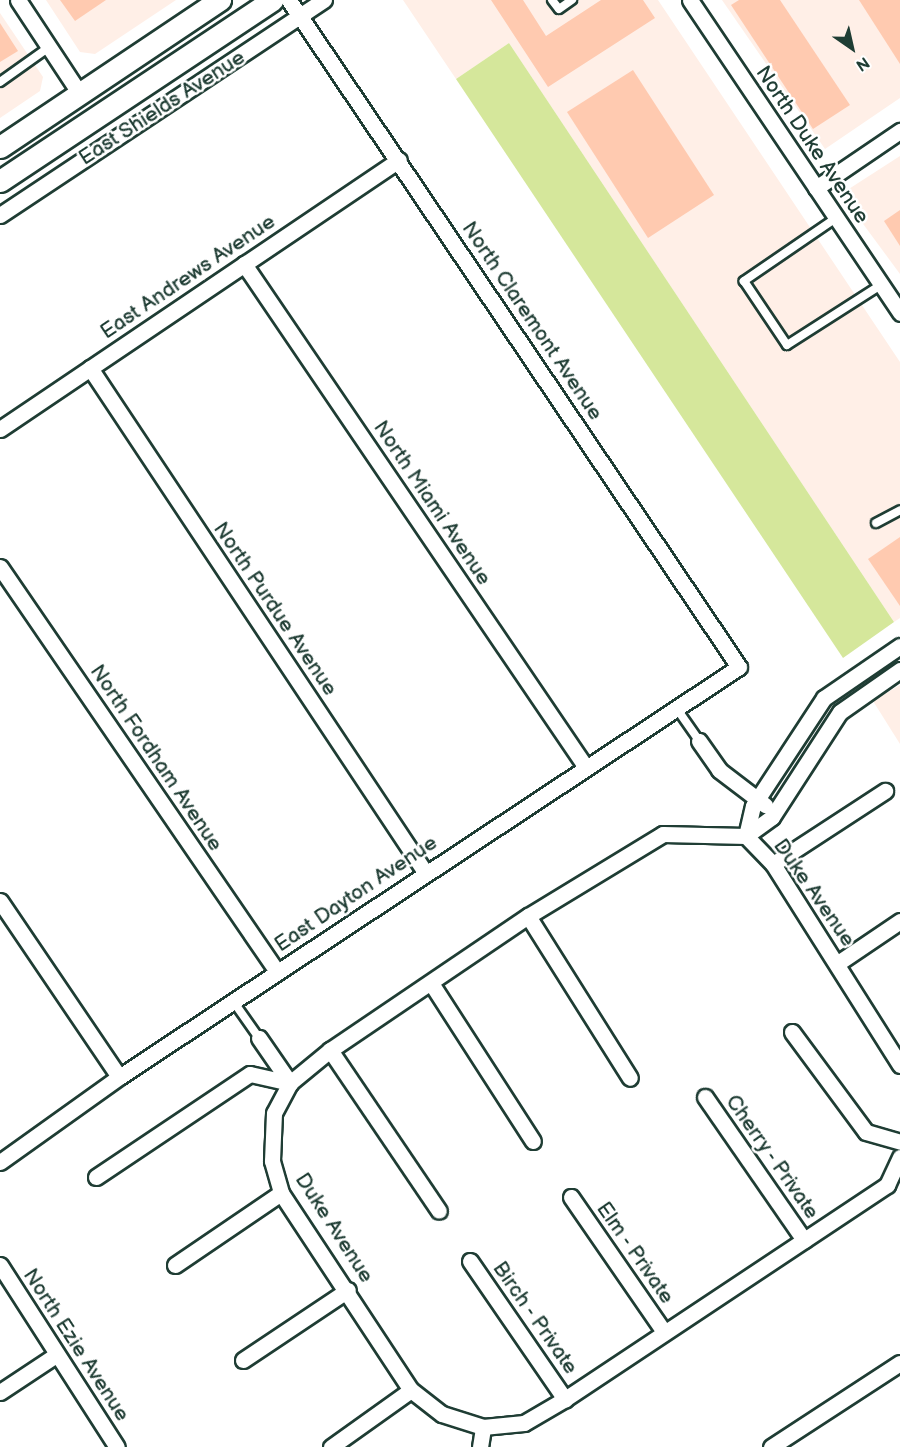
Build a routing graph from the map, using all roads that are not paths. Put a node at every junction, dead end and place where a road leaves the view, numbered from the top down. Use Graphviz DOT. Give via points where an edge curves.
graph roads {
  1 [pos="18,0"];
  2 [pos="219,0"];
  3 [pos="272,0"];
  4 [pos="289,0"];
  5 [pos="324,0"];
  6 [pos="552,0"];
  7 [pos="572,0"];
  8 [pos="690,0"];
  9 [pos="300,16"];
  10 [pos="49,47"];
  11 [pos="0,82"];
  12 [pos="80,94"];
  13 [pos="900,131"];
  14 [pos="0,147"];
  15 [pos="399,160"];
  16 [pos="0,181"];
  17 [pos="816,188"];
  18 [pos="0,215"];
  19 [pos="837,218"];
  20 [pos="244,264"];
  21 [pos="881,285"];
  22 [pos="900,313"];
  23 [pos="90,368"];
  24 [pos="0,429"];
  25 [pos="900,510"];
  26 [pos="876,523"];
  27 [pos="0,567"];
  28 [pos="900,646"];
  29 [pos="739,667"];
  30 [pos="900,670"];
  31 [pos="677,709"];
  32 [pos="699,741"];
  33 [pos="585,766"];
  34 [pos="885,791"];
  35 [pos="757,800"];
  36 [pos="775,810"];
  37 [pos="746,836"];
  38 [pos="773,864"];
  39 [pos="425,872"];
  40 [pos="0,901"];
  41 [pos="528,916"];
  42 [pos="900,921"];
  43 [pos="838,963"];
  44 [pos="277,972"];
  45 [pos="431,984"];
  46 [pos="233,1001"];
  47 [pos="792,1032"];
  48 [pos="258,1038"];
  49 [pos="330,1050"];
  50 [pos="900,1061"];
  51 [pos="119,1077"];
  52 [pos="630,1078"];
  53 [pos="290,1083"];
  54 [pos="705,1097"];
  55 [pos="533,1141"];
  56 [pos="900,1142"];
  57 [pos="900,1157"];
  58 [pos="0,1162"];
  59 [pos="96,1177"];
  60 [pos="281,1194"];
  61 [pos="571,1197"];
  62 [pos="439,1211"];
  63 [pos="804,1240"];
  64 [pos="470,1261"];
  65 [pos="0,1265"];
  66 [pos="175,1265"];
  67 [pos="348,1290"];
  68 [pos="664,1332"];
  69 [pos="56,1355"];
  70 [pos="243,1360"];
  71 [pos="900,1363"];
  72 [pos="411,1390"];
  73 [pos="0,1392"];
  74 [pos="566,1399"];
  75 [pos="483,1427"];
  76 [pos="789,1442"];
  77 [pos="117,1447"];
  78 [pos="331,1447"];
  79 [pos="480,1447"];
  80 [pos="771,1447"];
  1 -- 10 [label="street"];
  2 -- 12 [label="main road"];
  3 -- 16 [label="main road, East Shields Avenue"];
  4 -- 9 [label="street, North Claremont Avenue"];
  5 -- 9 [label="street, East Shields Avenue"];
  6 -- 7 [label="lane" via="559,9"];
  8 -- 17 [label="street, North Duke Avenue"];
  9 -- 15 [label="street, North Claremont Avenue"];
  9 -- 18 [label="street, East Shields Avenue"];
  10 -- 11 [label="lane"];
  10 -- 12 [label="street"];
  12 -- 14 [label="main road"];
  13 -- 17 [label="street"];
  15 -- 20 [label="street, East Andrews Avenue"];
  15 -- 29 [label="street, North Claremont Avenue"];
  17 -- 19 [label="street, North Duke Avenue"];
  19 -- 21 [label="street, North Duke Avenue"];
  19 -- 21 [label="lane" via="744,281 787,345"];
  20 -- 23 [label="street, East Andrews Avenue"];
  20 -- 33 [label="street, North Miami Avenue"];
  21 -- 22 [label="street, North Duke Avenue"];
  23 -- 24 [label="street, East Andrews Avenue"];
  23 -- 39 [label="street, North Purdue Avenue"];
  25 -- 26 [label="lane"];
  27 -- 44 [label="street, North Fordham Avenue"];
  28 -- 35 [label="street" via="824,698"];
  29 -- 31 [label="street, East Dayton Avenue"];
  30 -- 36 [label="street" via="840,712"];
  31 -- 32 [label="lane"];
  31 -- 33 [label="street, East Dayton Avenue"];
  32 -- 35 [label="street" via="718,770"];
  33 -- 39 [label="street, East Dayton Avenue"];
  34 -- 38 [label="street"];
  35 -- 36 [label="street"];
  35 -- 37 [label="street"];
  36 -- 37 [label="street"];
  37 -- 38 [label="street, Duke Avenue"];
  37 -- 41 [label="street, Duke Avenue" via="663,834"];
  38 -- 43 [label="street, Duke Avenue"];
  39 -- 44 [label="street, East Dayton Avenue"];
  40 -- 51 [label="street"];
  41 -- 45 [label="street, Duke Avenue"];
  41 -- 52 [label="street"];
  42 -- 43 [label="street"];
  43 -- 50 [label="street, Duke Avenue"];
  44 -- 46 [label="street, East Dayton Avenue"];
  45 -- 49 [label="street, Duke Avenue"];
  45 -- 55 [label="street"];
  46 -- 48 [label="lane"];
  46 -- 51 [label="street, East Dayton Avenue"];
  47 -- 56 [label="street" via="866,1132"];
  48 -- 53 [label="street"];
  49 -- 53 [label="street, Duke Avenue"];
  49 -- 62 [label="street"];
  51 -- 58 [label="street, East Dayton Avenue"];
  53 -- 59 [label="street" via="250,1074"];
  53 -- 60 [label="street, Duke Avenue" via="274,1113 272,1161"];
  54 -- 63 [label="street, Cherry - Private"];
  57 -- 63 [label="street, Duke Avenue" via="886,1185"];
  60 -- 66 [label="street"];
  60 -- 67 [label="street, Duke Avenue"];
  61 -- 68 [label="street, Elm - Private"];
  63 -- 68 [label="street, Duke Avenue"];
  64 -- 74 [label="street, Birch - Private"];
  65 -- 69 [label="street, North Ezie Avenue"];
  67 -- 70 [label="street"];
  67 -- 72 [label="street, Duke Avenue"];
  68 -- 74 [label="street, Duke Avenue"];
  69 -- 73 [label="street"];
  69 -- 77 [label="street, North Ezie Avenue"];
  71 -- 76 [label="street"];
  72 -- 75 [label="street, Duke Avenue" via="442,1414"];
  72 -- 78 [label="street"];
  74 -- 75 [label="street, Duke Avenue" via="524,1423"];
  75 -- 79 [label="street"];
  76 -- 80 [label="street"];
}
